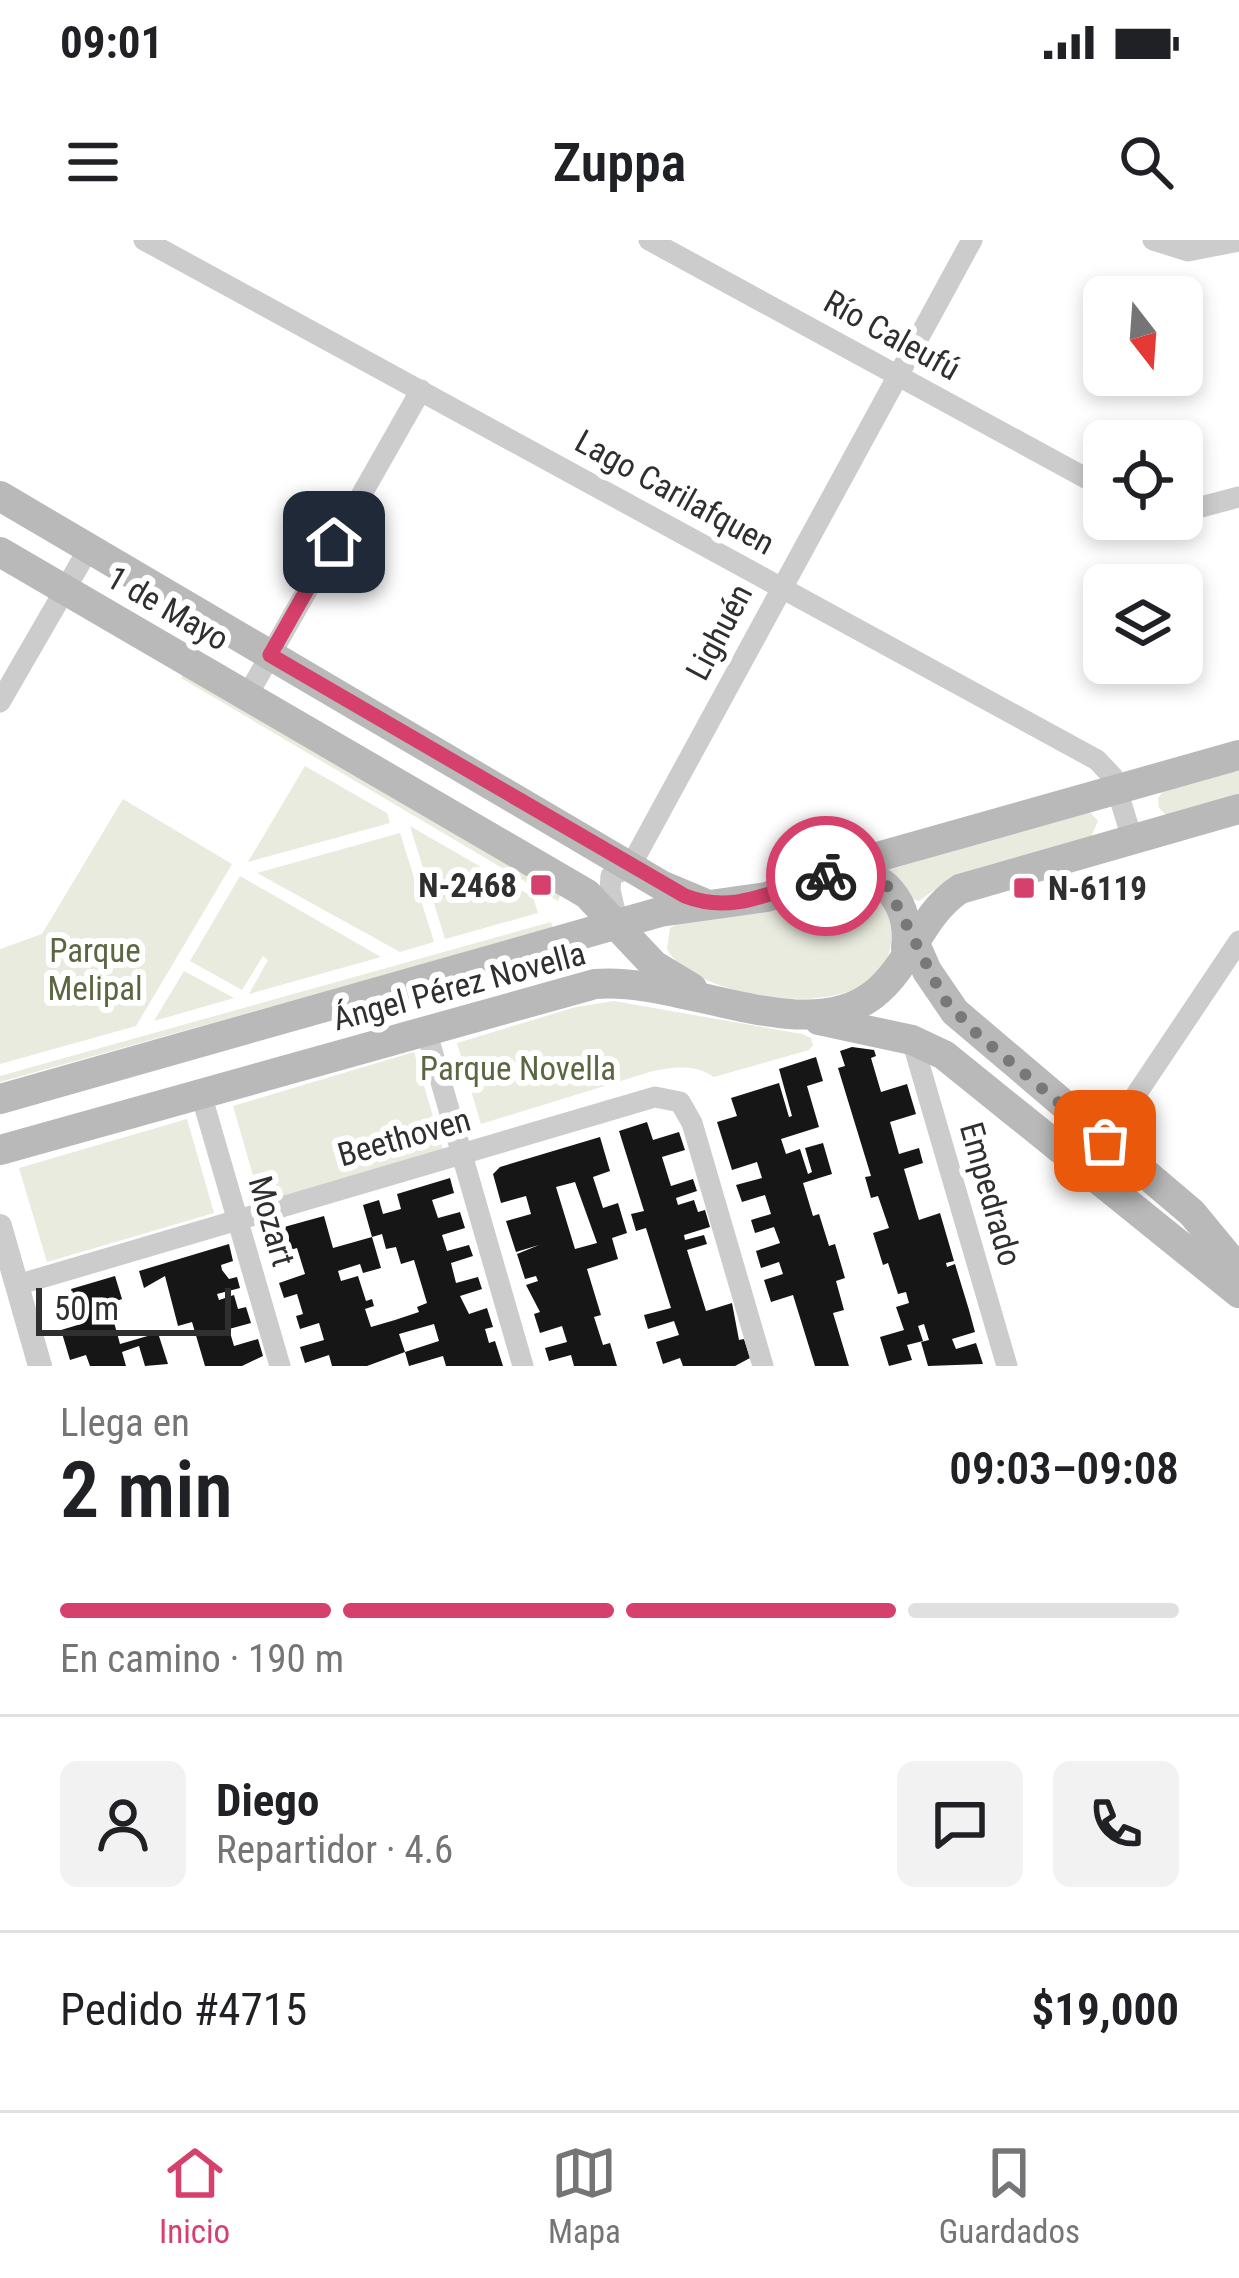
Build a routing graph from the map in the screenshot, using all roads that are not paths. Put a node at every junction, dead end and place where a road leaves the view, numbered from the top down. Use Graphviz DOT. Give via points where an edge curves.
graph roads {
  1 [pos="145,240"];
  2 [pos="649,240"];
  3 [pos="972,240"];
  4 [pos="1154,240"];
  5 [pos="1239,241"];
  6 [pos="677,247"];
  7 [pos="898,375"];
  8 [pos="421,391"];
  9 [pos="1083,476"];
  10 [pos="0,496"];
  11 [pos="1239,496"];
  12 [pos="1203,506"];
  13 [pos="89,548"];
  14 [pos="0,551"];
  15 [pos="781,587"];
  16 [pos="65,590"];
  17 [pos="270,655"];
  18 [pos="247,695"];
  19 [pos="0,702"];
  20 [pos="1239,755"];
  21 [pos="1118,790"];
  22 [pos="1239,809"];
  23 [pos="1132,838"];
  24 [pos="630,867"];
  25 [pos="818,877"];
  26 [pos="710,905"];
  27 [pos="619,924"];
  28 [pos="908,941"];
  29 [pos="1239,941"];
  30 [pos="718,1000"];
  31 [pos="802,1016"];
  32 [pos="426,1030"];
  33 [pos="912,1040"];
  34 [pos="201,1094"];
  35 [pos="0,1099"];
  36 [pos="1105,1141"];
  37 [pos="0,1150"];
  38 [pos="462,1155"];
  39 [pos="238,1220"];
  40 [pos="0,1226"];
  41 [pos="1239,1270"];
  42 [pos="17,1285"];
  43 [pos="1239,1293"];
  44 [pos="40,1366"];
  45 [pos="280,1366"];
  46 [pos="523,1366"];
  47 [pos="763,1366"];
  48 [pos="1007,1366"];
  1 -- 8 [label="street, Lago Carilafquen"];
  2 -- 6 [label="street, Río Caleufú"];
  3 -- 7 [label="street, Lighuén"];
  4 -- 5 [label="street" via="1188,250"];
  6 -- 7 [label="street, Río Caleufú"];
  7 -- 9 [label="street, Río Caleufú"];
  7 -- 15 [label="street, Lighuén"];
  8 -- 15 [label="street, Lago Carilafquen"];
  8 -- 17 [label="street"];
  10 -- 13 [label="main road, 1 de Mayo"];
  11 -- 12 [label="street"];
  13 -- 16 [label="street"];
  13 -- 17 [label="main road, 1 de Mayo"];
  14 -- 16 [label="main road, 1 de Mayo"];
  15 -- 21 [label="street, Lago Carilafquen" via="1097,760"];
  15 -- 24 [label="street, Lighuén"];
  16 -- 18 [label="main road, 1 de Mayo"];
  16 -- 19 [label="street"];
  17 -- 18 [label="street"];
  17 -- 24 [label="main road, 1 de Mayo"];
  18 -- 27 [label="main road, 1 de Mayo" via="587,894"];
  20 -- 21 [label="main road, Ángel Pérez Novella"];
  21 -- 23 [label="street, Lago Carilafquen"];
  21 -- 25 [label="main road, Ángel Pérez Novella"];
  22 -- 23 [label="main road, Ángel Pérez Novella"];
  23 -- 28 [label="main road, Ángel Pérez Novella" via="960,889"];
  24 -- 26 [label="main road, 1 de Mayo"];
  24 -- 27 [label="street, Lighuén" via="610,880"];
  25 -- 26 [label="main road, Ángel Pérez Novella" via="767,897"];
  25 -- 28 [label="main road" via="870,875 894,895"];
  26 -- 27 [label="main road, Ángel Pérez Novella"];
  27 -- 30 [label="main road, 1 de Mayo" via="664,973"];
  27 -- 35 [label="main road, Ángel Pérez Novella"];
  28 -- 31 [label="main road, Ángel Pérez Novella" via="886,983 861,1003"];
  28 -- 36 [label="main road" via="955,1012"];
  29 -- 36 [label="street"];
  30 -- 31 [label="main road, Ángel Pérez Novella"];
  30 -- 32 [label="main road, Ángel Pérez Novella" via="596,984"];
  31 -- 33 [label="main road"];
  32 -- 34 [label="main road, Ángel Pérez Novella"];
  32 -- 38 [label="street"];
  33 -- 43 [label="main road" via="944,1055"];
  33 -- 48 [label="street, Empedrado"];
  34 -- 37 [label="main road, Ángel Pérez Novella"];
  34 -- 39 [label="street, Mozart"];
  36 -- 41 [label="main road" via="1192,1213"];
  38 -- 39 [label="street, Beethoven"];
  38 -- 46 [label="street"];
  38 -- 47 [label="street, Beethoven" via="655,1097 680,1102"];
  39 -- 42 [label="street, Beethoven"];
  39 -- 45 [label="street, Mozart"];
  40 -- 42 [label="street"];
  42 -- 44 [label="street"];
}
